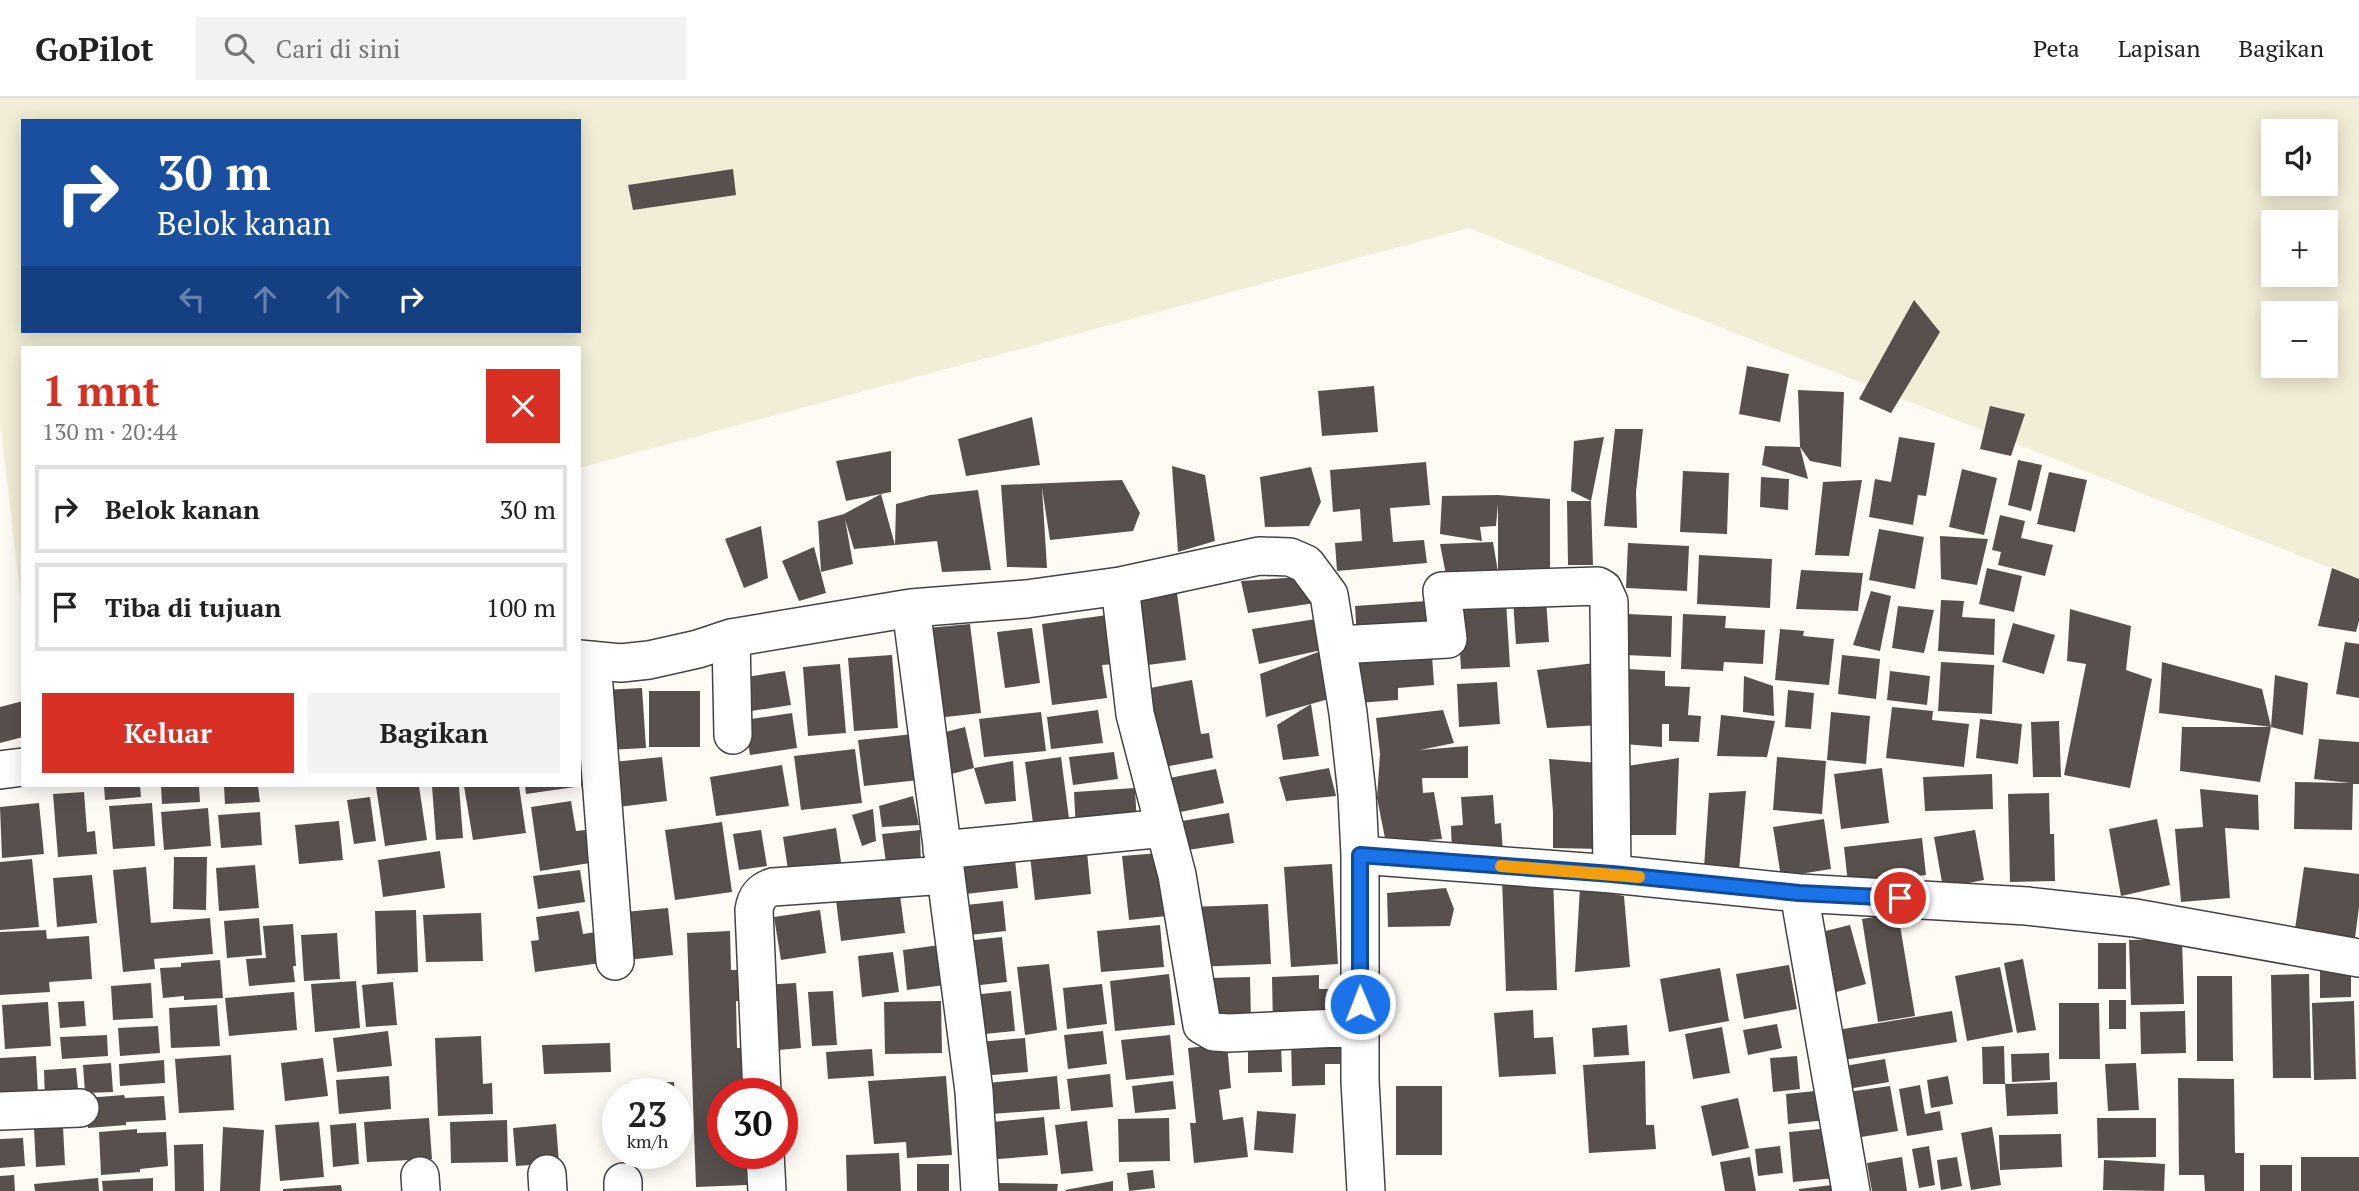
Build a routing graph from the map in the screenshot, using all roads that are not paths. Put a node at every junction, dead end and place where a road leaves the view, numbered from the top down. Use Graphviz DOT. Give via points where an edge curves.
graph roads {
  1 [pos="1120,586"];
  2 [pos="911,608"];
  3 [pos="731,638"];
  4 [pos="1337,645"];
  5 [pos="586,659"];
  6 [pos="733,735"];
  7 [pos="21,767"];
  8 [pos="0,770"];
  9 [pos="1165,828"];
  10 [pos="1360,855"];
  11 [pos="944,862"];
  12 [pos="1612,874"];
  13 [pos="1799,893"];
  14 [pos="2359,958"];
  15 [pos="615,961"];
  16 [pos="1361,1027"];
  17 [pos="761,1078"];
  18 [pos="80,1108"];
  19 [pos="0,1111"];
  20 [pos="765,1169"];
  21 [pos="766,1191"];
  22 [pos="980,1191"];
  23 [pos="1366,1191"];
  24 [pos="1851,1191"];
  1 -- 2 [label="street"];
  1 -- 4 [label="street" via="1259,556 1290,557 1306,564 1329,595"];
  1 -- 9 [label="street" via="1135,714"];
  2 -- 3 [label="street"];
  2 -- 11 [label="street"];
  3 -- 5 [label="street" via="649,660"];
  3 -- 6 [label="street"];
  4 -- 10 [label="street" via="1356,780"];
  4 -- 12 [label="street" via="1448,639 1442,591 1603,589 1609,602"];
  5 -- 15 [label="street"];
  7 -- 8 [label="street"];
  9 -- 11 [label="street"];
  9 -- 16 [label="street" via="1202,1025 1214,1032"];
  10 -- 12 [label="street"];
  10 -- 16 [label="street"];
  11 -- 17 [label="street" via="763,891 754,910"];
  11 -- 22 [label="street" via="974,1091"];
  12 -- 13 [label="street"];
  13 -- 14 [label="street" via="2108,915"];
  13 -- 24 [label="street"];
  16 -- 23 [label="street"];
  18 -- 19 [label="street"];
  20 -- 21 [label="street"];
}
